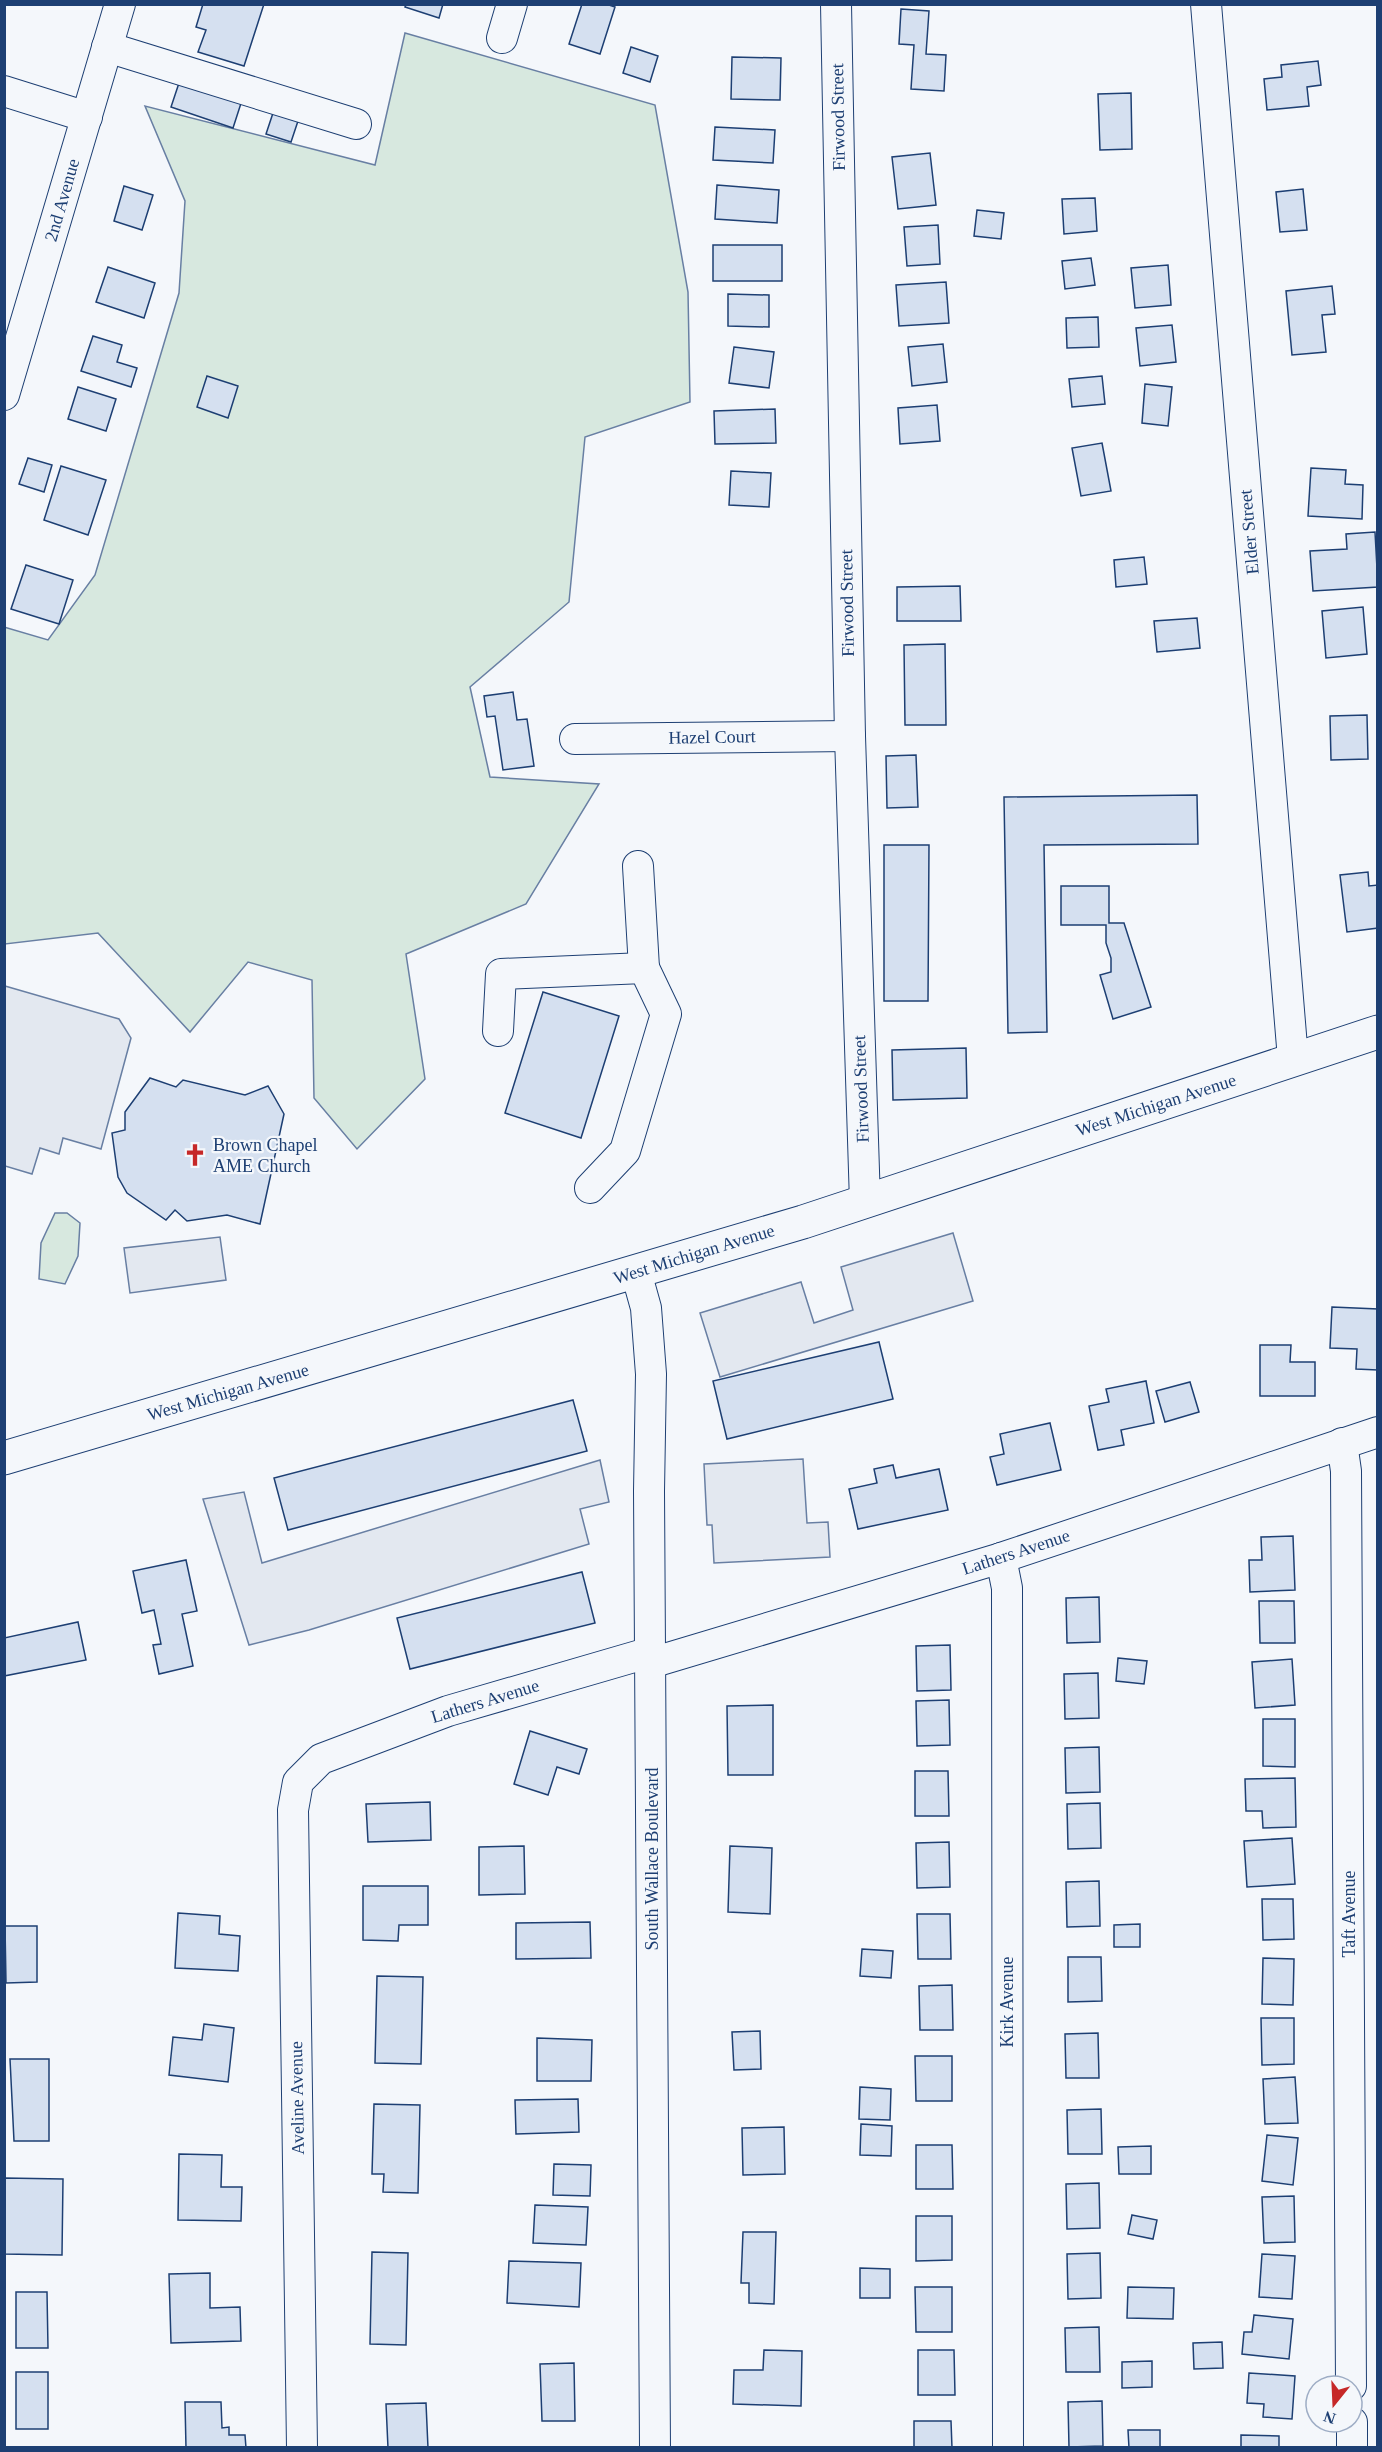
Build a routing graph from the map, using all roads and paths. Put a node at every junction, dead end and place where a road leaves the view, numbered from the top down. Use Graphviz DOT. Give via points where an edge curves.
graph roads {
  1 [pos="120,4"];
  2 [pos="512,4"];
  3 [pos="836,4"];
  4 [pos="1206,4"];
  5 [pos="502,38"];
  6 [pos="107,47"];
  7 [pos="4,91"];
  8 [pos="87,117"];
  9 [pos="357,124"];
  10 [pos="4,395"];
  11 [pos="850,736"];
  12 [pos="575,739"];
  13 [pos="638,866"];
  14 [pos="644,968"];
  15 [pos="498,1031"];
  16 [pos="1377,1032"];
  17 [pos="1293,1059"];
  18 [pos="590,1188"];
  19 [pos="865,1202"];
  20 [pos="636,1272"];
  21 [pos="1377,1432"];
  22 [pos="1342,1443"];
  23 [pos="4,1458"];
  24 [pos="1001,1558"];
  25 [pos="651,1658"];
  26 [pos="321,1759"];
  27 [pos="1352,2374"];
  28 [pos="302,2448"];
  29 [pos="655,2448"];
  30 [pos="1008,2448"];
  1 -- 6 [label="street, 2nd Avenue"];
  2 -- 5 [label="street"];
  3 -- 11 [label="street, Firwood Street"];
  4 -- 17 [label="street, Elder Street"];
  6 -- 8 [label="street, 2nd Avenue"];
  6 -- 9 [label="street"];
  7 -- 8 [label="street"];
  8 -- 10 [label="street, 2nd Avenue"];
  11 -- 12 [label="street, Hazel Court"];
  11 -- 19 [label="street, Firwood Street"];
  13 -- 14 [label="street"];
  14 -- 15 [label="street" via="501,974"];
  14 -- 18 [label="street" via="666,1014 625,1151"];
  16 -- 17 [label="main road, West Michigan Avenue"];
  17 -- 19 [label="main road, West Michigan Avenue"];
  19 -- 20 [label="main road, West Michigan Avenue"];
  20 -- 23 [label="main road, West Michigan Avenue"];
  20 -- 25 [label="street, South Wallace Boulevard" via="646,1308 651,1374"];
  21 -- 22 [label="street, Lathers Avenue"];
  22 -- 24 [label="street, Lathers Avenue"];
  22 -- 27 [label="street, Taft Avenue" via="1346,1471"];
  24 -- 25 [label="street, Lathers Avenue"];
  24 -- 30 [label="street, Kirk Avenue" via="1007,1588"];
  25 -- 26 [label="street, Lathers Avenue" via="447,1711"];
  25 -- 29 [label="street, South Wallace Boulevard"];
  26 -- 28 [label="street, Aveline Avenue" via="298,1782 292,1810"];
}
